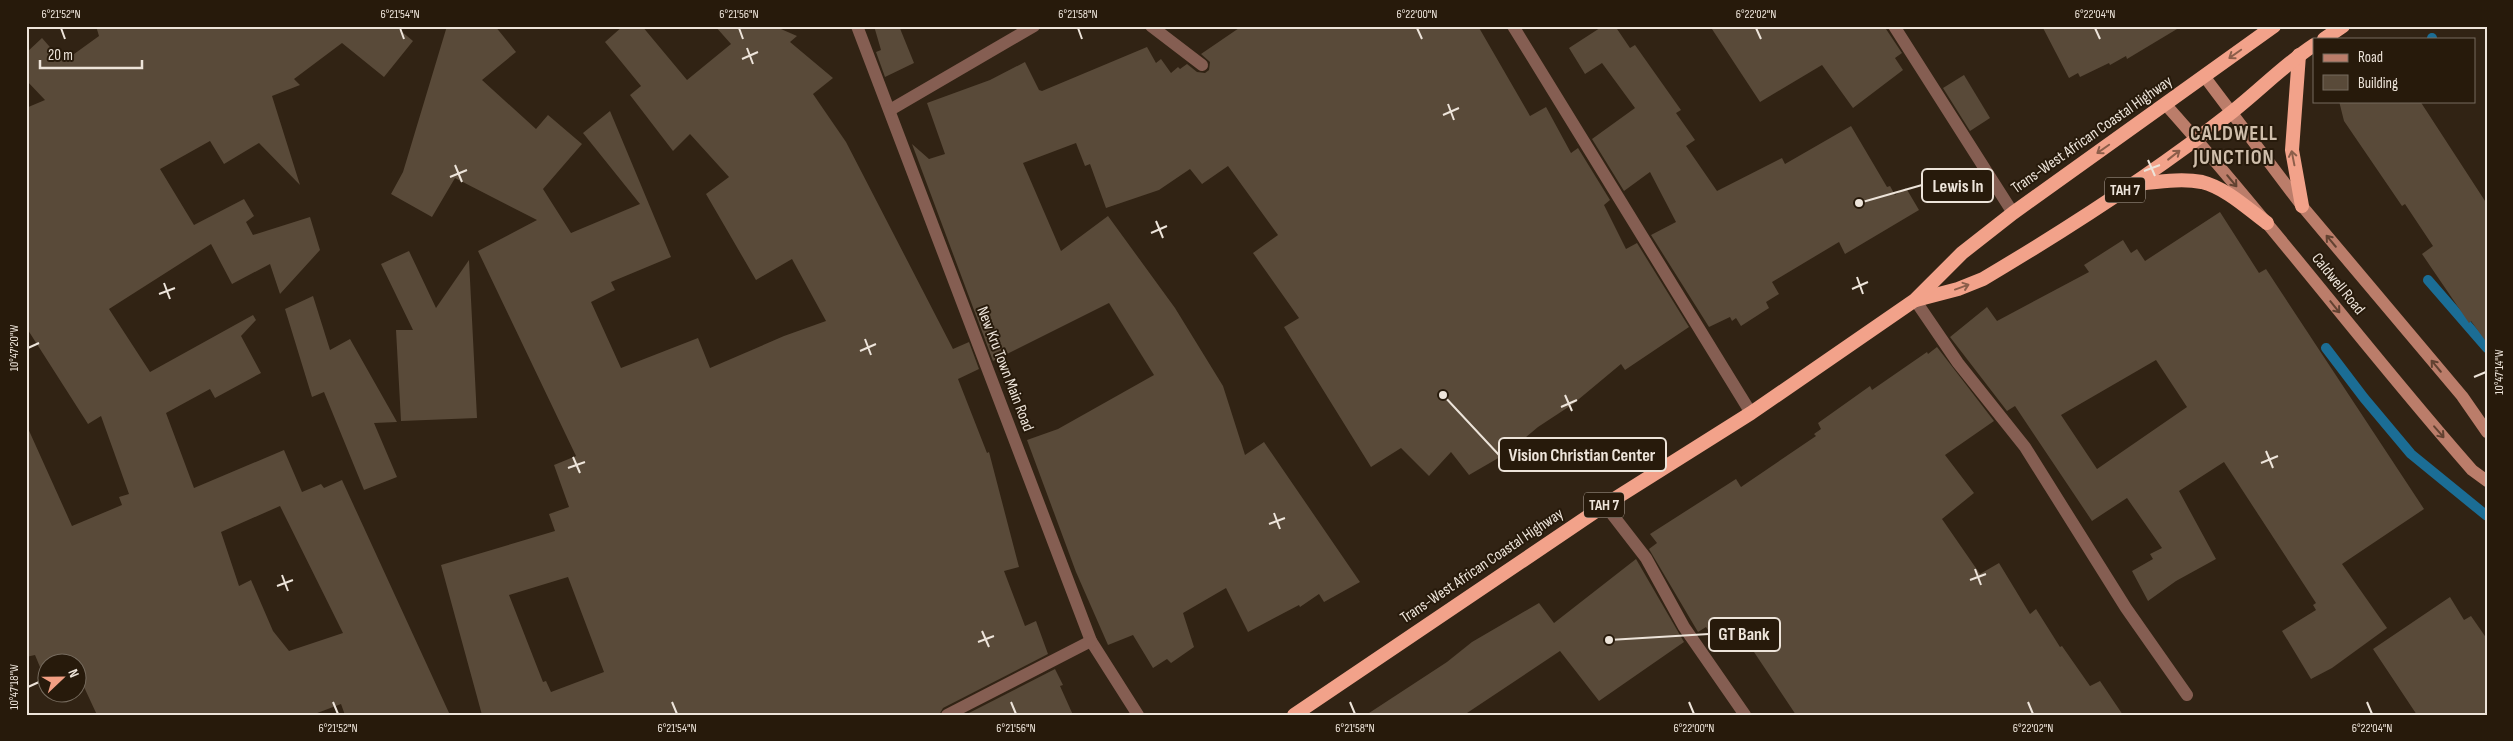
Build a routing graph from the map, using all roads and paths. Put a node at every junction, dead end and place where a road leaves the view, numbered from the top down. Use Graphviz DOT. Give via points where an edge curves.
graph roads {
  1 [pos="857,26"];
  2 [pos="1034,26"];
  3 [pos="1151,26"];
  4 [pos="1512,26"];
  5 [pos="1894,26"];
  6 [pos="2274,26"];
  7 [pos="2343,26"];
  8 [pos="2325,38"];
  9 [pos="2313,46"];
  10 [pos="2298,55"];
  11 [pos="1202,65"];
  12 [pos="2204,76"];
  13 [pos="2166,104"];
  14 [pos="890,110"];
  15 [pos="2231,112"];
  16 [pos="2196,138"];
  17 [pos="2136,184"];
  18 [pos="2302,206"];
  19 [pos="2012,213"];
  20 [pos="2267,223"];
  21 [pos="1915,300"];
  22 [pos="1751,413"];
  23 [pos="2487,432"];
  24 [pos="2487,481"];
  25 [pos="1605,505"];
  26 [pos="1091,641"];
  27 [pos="2187,695"];
  28 [pos="947,715"];
  29 [pos="1138,715"];
  30 [pos="1294,715"];
  31 [pos="1745,715"];
  1 -- 14 [label="street, New Kru Town Main Road"];
  2 -- 14 [label="street"];
  3 -- 11 [label="street"];
  4 -- 22 [label="street"];
  5 -- 19 [label="street"];
  6 -- 12 [label="highway, Trans-West African Coastal Highway / TAH 7, one-way"];
  7 -- 8 [label="highway"];
  9 -- 10 [label="highway, Trans-West African Coastal Highway / TAH 7"];
  10 -- 15 [label="highway, Trans-West African Coastal Highway / TAH 7"];
  18 -- 10 [label="highway, one-way" via="2292,150"];
  12 -- 13 [label="highway, Trans-West African Coastal Highway / TAH 7"];
  12 -- 15 [label="main road, Caldwell Road"];
  13 -- 16 [label="main road, Caldwell Road"];
  13 -- 19 [label="highway, Trans-West African Coastal Highway / TAH 7, one-way"];
  14 -- 26 [label="street, New Kru Town Main Road"];
  15 -- 16 [label="highway, Trans-West African Coastal Highway / TAH 7"];
  15 -- 18 [label="main road, Caldwell Road"];
  17 -- 16 [label="highway, Trans-West African Coastal Highway / TAH 7, one-way"];
  16 -- 20 [label="main road, Caldwell Road, one-way"];
  17 -- 20 [label="highway" via="2188,180 2204,183 2223,191"];
  21 -- 17 [label="highway, Trans-West African Coastal Highway / TAH 7, one-way" via="1983,279"];
  23 -- 18 [label="main road, Caldwell Road, one-way" via="2462,396"];
  19 -- 21 [label="highway, Trans-West African Coastal Highway / TAH 7" via="1962,253"];
  20 -- 24 [label="main road, Caldwell Road, one-way" via="2395,382 2472,470"];
  21 -- 22 [label="highway, Trans-West African Coastal Highway / TAH 7"];
  21 -- 27 [label="street" via="1958,363 2025,447 2126,608"];
  22 -- 25 [label="highway, Trans-West African Coastal Highway / TAH 7"];
  25 -- 30 [label="highway, Trans-West African Coastal Highway / TAH 7"];
  25 -- 31 [label="street" via="1646,558 1684,627"];
  26 -- 28 [label="street"];
  26 -- 29 [label="street, New Kru Town Main Road"];
}
